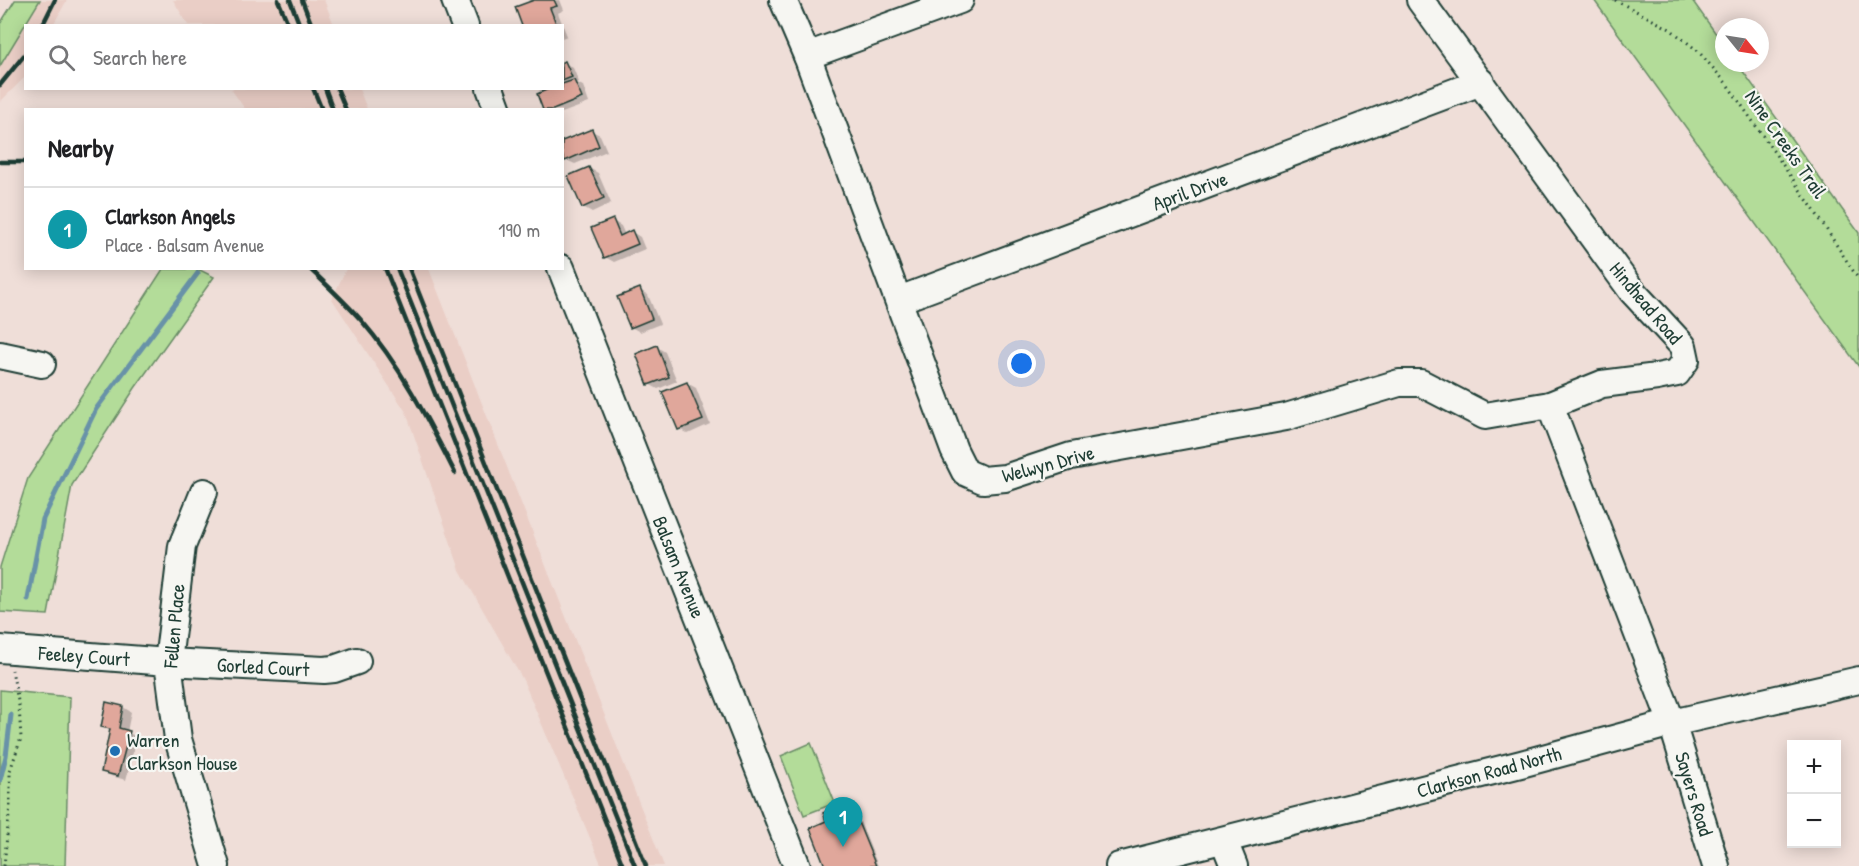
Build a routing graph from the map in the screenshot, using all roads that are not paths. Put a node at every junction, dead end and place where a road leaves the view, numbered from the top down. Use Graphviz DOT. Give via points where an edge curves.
graph roads {
  1 [pos="454,0"];
  2 [pos="783,0"];
  3 [pos="960,0"];
  4 [pos="1420,0"];
  5 [pos="464,24"];
  6 [pos="807,56"];
  7 [pos="1481,82"];
  8 [pos="491,90"];
  9 [pos="497,108"];
  10 [pos="562,270"];
  11 [pos="899,300"];
  12 [pos="0,355"];
  13 [pos="42,364"];
  14 [pos="1550,405"];
  15 [pos="204,492"];
  16 [pos="4,650"];
  17 [pos="357,661"];
  18 [pos="168,662"];
  19 [pos="1859,680"];
  20 [pos="1672,723"];
  21 [pos="1224,841"];
  22 [pos="1201,857"];
  23 [pos="216,866"];
  24 [pos="797,866"];
  25 [pos="1119,866"];
  26 [pos="1234,866"];
  27 [pos="1716,866"];
  1 -- 5 [label="street"];
  2 -- 6 [label="street, Welwyn Drive"];
  3 -- 6 [label="street"];
  4 -- 7 [label="street, Hindhead Road"];
  6 -- 11 [label="street, Welwyn Drive"];
  7 -- 11 [label="street, April Drive"];
  7 -- 14 [label="street, Hindhead Road" via="1632,291 1683,346 1686,360 1677,373 1602,384"];
  8 -- 9 [label="street"];
  10 -- 24 [label="street, Balsam Avenue"];
  11 -- 14 [label="street, Welwyn Drive" via="954,450 965,472 983,480 1005,478 1071,456 1286,417 1399,383 1421,383 1485,416"];
  12 -- 13 [label="street"];
  14 -- 20 [label="street"];
  15 -- 18 [label="street, Fellen Place" via="182,546"];
  16 -- 18 [label="street, Feeley Court"];
  17 -- 18 [label="street, Gorled Court" via="324,670"];
  18 -- 23 [label="street, Fellen Place" via="178,739"];
  19 -- 20 [label="street, Clarkson Road North"];
  20 -- 21 [label="street, Clarkson Road North"];
  20 -- 27 [label="street, Sayers Road"];
  21 -- 22 [label="street, Clarkson Road North"];
  21 -- 26 [label="street"];
  22 -- 25 [label="street, Clarkson Road North"];
}
